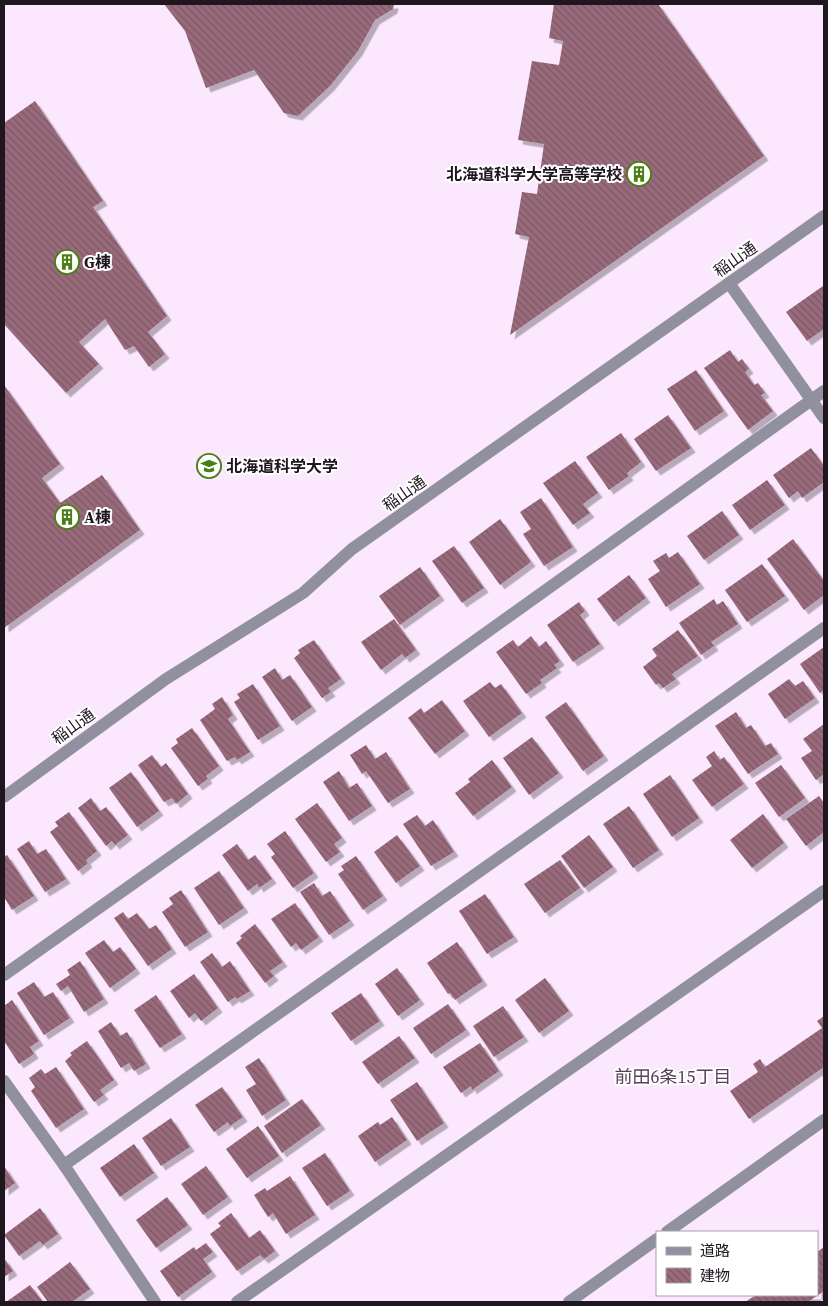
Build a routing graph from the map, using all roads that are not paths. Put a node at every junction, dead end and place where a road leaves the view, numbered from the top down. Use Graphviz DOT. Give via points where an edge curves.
graph roads {
  1 [pos="824,216"];
  2 [pos="729,283"];
  3 [pos="824,391"];
  4 [pos="811,399"];
  5 [pos="824,418"];
  6 [pos="824,628"];
  7 [pos="4,797"];
  8 [pos="824,891"];
  9 [pos="4,975"];
  10 [pos="4,1081"];
  11 [pos="824,1120"];
  12 [pos="64,1164"];
  13 [pos="668,1231"];
  14 [pos="656,1240"];
  15 [pos="155,1302"];
  16 [pos="237,1302"];
  17 [pos="569,1302"];
  1 -- 2 [label="street, 稲山通"];
  2 -- 4 [label="street"];
  2 -- 7 [label="street, 稲山通" via="352,549 303,592 166,679"];
  3 -- 4 [label="street"];
  4 -- 5 [label="street"];
  4 -- 9 [label="street"];
  6 -- 12 [label="street"];
  8 -- 16 [label="street"];
  10 -- 12 [label="street"];
  11 -- 13 [label="street"];
  12 -- 15 [label="street"];
  14 -- 17 [label="street"];
}
